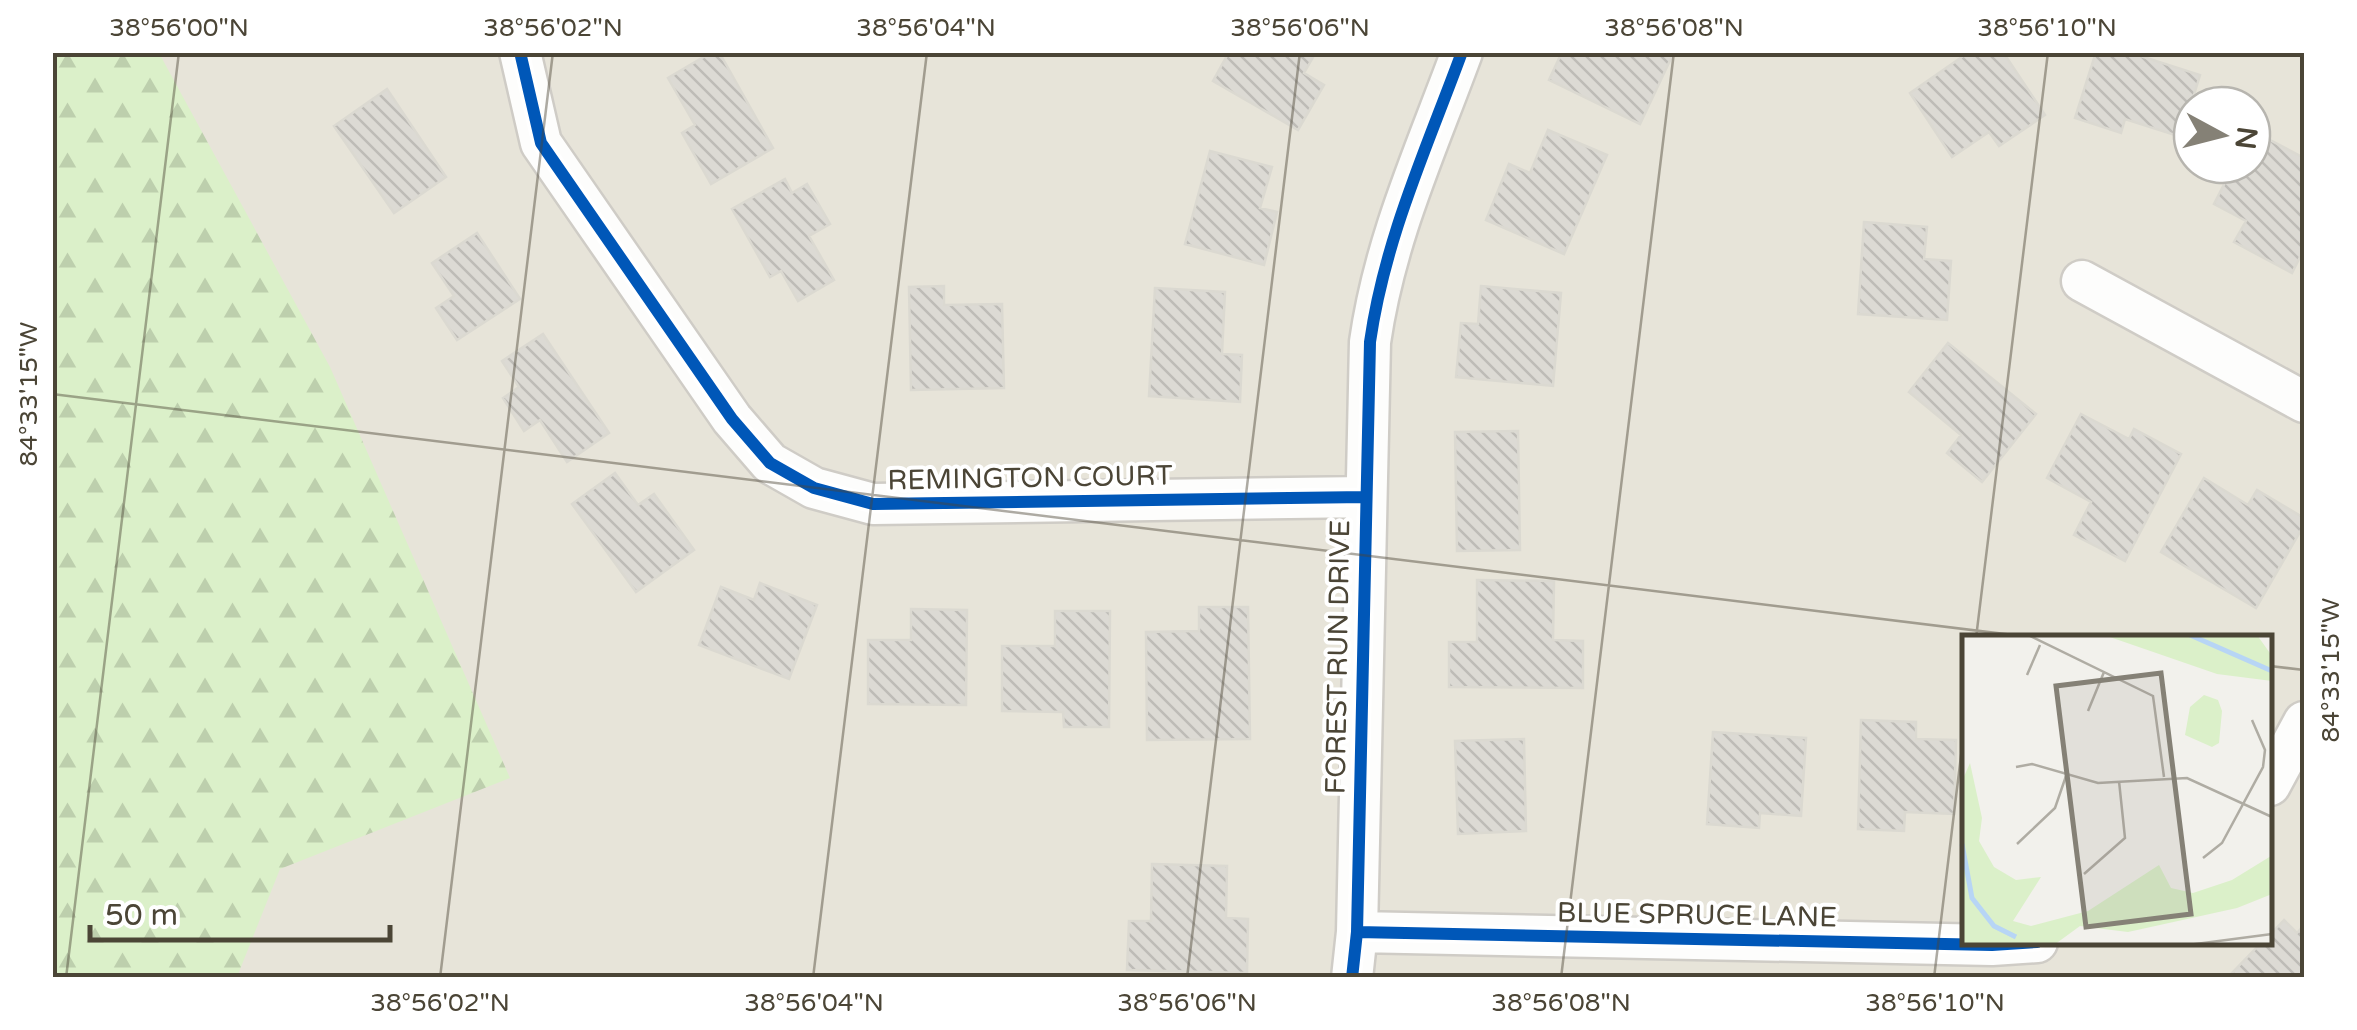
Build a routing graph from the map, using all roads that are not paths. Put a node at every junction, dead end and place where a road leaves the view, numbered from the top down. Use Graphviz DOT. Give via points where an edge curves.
graph roads {
  1 [pos="520,52"];
  2 [pos="1462,52"];
  3 [pos="2082,281"];
  4 [pos="2304,402"];
  5 [pos="1366,497"];
  6 [pos="2304,722"];
  7 [pos="2272,781"];
  8 [pos="1356,932"];
  9 [pos="1962,945"];
  10 [pos="1352,978"];
  1 -- 5 [label="street, REMINGTON COURT" via="542,143 732,419 770,463 814,488 873,504"];
  2 -- 5 [label="street, FOREST RUN DRIVE" via="1378,288"];
  3 -- 4 [label="street"];
  5 -- 8 [label="street, FOREST RUN DRIVE"];
  6 -- 7 [label="street"];
  8 -- 9 [label="street, BLUE SPRUCE LANE"];
  8 -- 10 [label="street, FOREST RUN DRIVE"];
}
